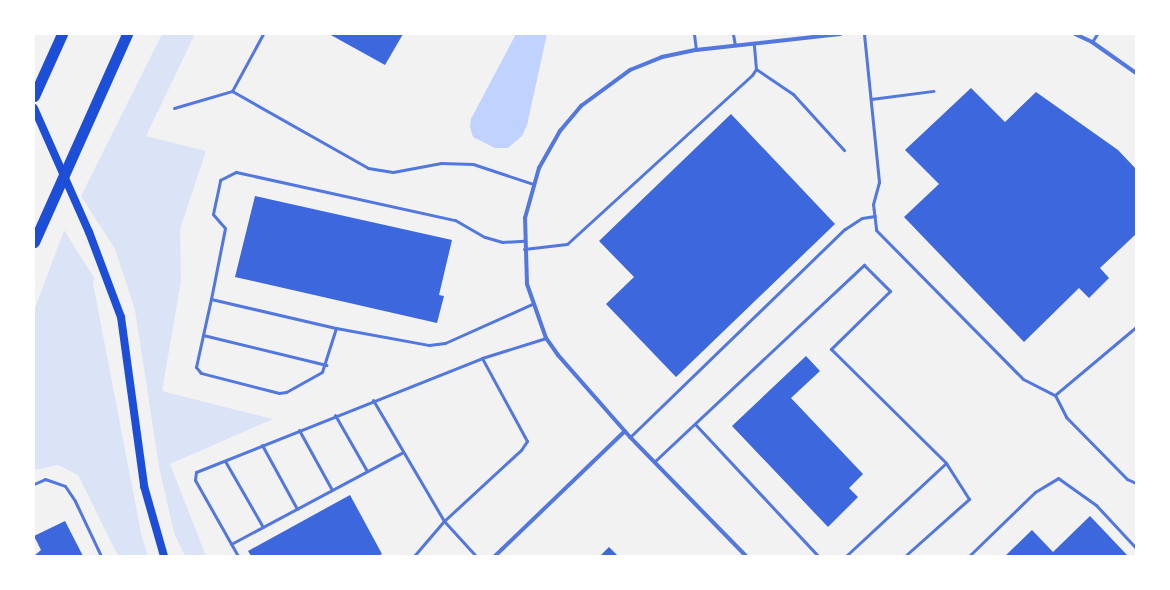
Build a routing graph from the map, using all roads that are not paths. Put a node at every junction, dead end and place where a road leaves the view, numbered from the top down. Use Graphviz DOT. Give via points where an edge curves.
graph roads {
  1 [pos="62,34"];
  2 [pos="127,34"];
  3 [pos="263,34"];
  4 [pos="694,34"];
  5 [pos="733,34"];
  6 [pos="840,34"];
  7 [pos="864,34"];
  8 [pos="1075,34"];
  9 [pos="1097,34"];
  10 [pos="1092,42"];
  11 [pos="754,44"];
  12 [pos="735,45"];
  13 [pos="696,50"];
  14 [pos="756,69"];
  15 [pos="1136,73"];
  16 [pos="232,91"];
  17 [pos="933,91"];
  18 [pos="34,96"];
  19 [pos="871,99"];
  20 [pos="34,108"];
  21 [pos="174,108"];
  22 [pos="844,150"];
  23 [pos="533,184"];
  24 [pos="875,216"];
  25 [pos="524,241"];
  26 [pos="34,242"];
  27 [pos="524,249"];
  28 [pos="210,299"];
  29 [pos="532,304"];
  30 [pos="1136,327"];
  31 [pos="336,328"];
  32 [pos="203,335"];
  33 [pos="546,338"];
  34 [pos="482,358"];
  35 [pos="326,365"];
  36 [pos="1055,395"];
  37 [pos="373,400"];
  38 [pos="335,415"];
  39 [pos="695,424"];
  40 [pos="299,430"];
  41 [pos="625,431"];
  42 [pos="630,436"];
  43 [pos="262,445"];
  44 [pos="403,452"];
  45 [pos="225,461"];
  46 [pos="655,461"];
  47 [pos="946,463"];
  48 [pos="367,472"];
  49 [pos="1136,483"];
  50 [pos="34,484"];
  51 [pos="332,490"];
  52 [pos="297,509"];
  53 [pos="444,521"];
  54 [pos="263,527"];
  55 [pos="231,544"];
  56 [pos="1136,548"];
  57 [pos="101,556"];
  58 [pos="164,556"];
  59 [pos="238,556"];
  60 [pos="414,556"];
  61 [pos="476,556"];
  62 [pos="495,556"];
  63 [pos="746,556"];
  64 [pos="818,556"];
  65 [pos="846,556"];
  66 [pos="905,556"];
  67 [pos="969,556"];
  1 -- 18 [label="highway"];
  2 -- 26 [label="highway"];
  3 -- 16 [label="lane"];
  4 -- 13 [label="lane"];
  5 -- 12 [label="lane"];
  6 -- 11 [label="street"];
  7 -- 19 [label="lane"];
  8 -- 10 [label="street"];
  9 -- 10 [label="lane"];
  10 -- 15 [label="street"];
  11 -- 12 [label="street"];
  11 -- 14 [label="lane"];
  12 -- 13 [label="street"];
  13 -- 23 [label="street" via="662,57 630,70 585,102 551,143"];
  14 -- 22 [label="lane" via="793,94"];
  14 -- 27 [label="lane" via="568,244"];
  16 -- 21 [label="lane"];
  16 -- 23 [label="lane" via="368,168 393,172 441,163 473,164"];
  17 -- 19 [label="lane"];
  19 -- 24 [label="lane" via="879,182 873,204"];
  20 -- 58 [label="main road" via="90,232 121,317 144,486"];
  23 -- 25 [label="street" via="525,218"];
  24 -- 36 [label="lane" via="876,230 1023,379"];
  24 -- 42 [label="lane" via="862,218 845,229"];
  25 -- 27 [label="street"];
  25 -- 28 [label="lane" via="502,242 485,237 456,220 236,172 220,180 213,214 225,228"];
  27 -- 29 [label="street" via="527,284"];
  28 -- 31 [label="lane"];
  28 -- 32 [label="lane"];
  29 -- 31 [label="lane" via="445,343 429,345"];
  29 -- 33 [label="street"];
  30 -- 36 [label="lane"];
  31 -- 35 [label="lane"];
  32 -- 35 [label="lane"];
  32 -- 35 [label="lane" via="198,371 279,393 316,378"];
  33 -- 34 [label="lane"];
  33 -- 41 [label="street"];
  34 -- 37 [label="lane"];
  34 -- 53 [label="lane" via="527,441 522,450"];
  36 -- 49 [label="lane" via="1066,417 1126,479"];
  37 -- 38 [label="lane"];
  37 -- 44 [label="lane"];
  38 -- 40 [label="lane"];
  38 -- 48 [label="lane"];
  39 -- 46 [label="lane"];
  39 -- 47 [label="lane" via="864,265 890,291 831,349"];
  39 -- 64 [label="lane"];
  40 -- 43 [label="lane"];
  40 -- 51 [label="lane"];
  41 -- 42 [label="street"];
  41 -- 62 [label="street"];
  42 -- 46 [label="street"];
  43 -- 45 [label="lane"];
  43 -- 52 [label="lane"];
  44 -- 48 [label="lane"];
  44 -- 53 [label="lane"];
  45 -- 54 [label="lane"];
  45 -- 55 [label="lane" via="196,472 194,476"];
  46 -- 63 [label="street"];
  47 -- 65 [label="lane"];
  47 -- 66 [label="lane" via="969,499"];
  48 -- 51 [label="lane"];
  50 -- 57 [label="lane" via="45,479 65,486 75,501"];
  51 -- 52 [label="lane"];
  52 -- 54 [label="lane"];
  53 -- 60 [label="lane"];
  53 -- 61 [label="lane"];
  54 -- 55 [label="lane"];
  55 -- 59 [label="lane"];
  56 -- 67 [label="lane" via="1096,505 1058,478 1035,492"];
}
